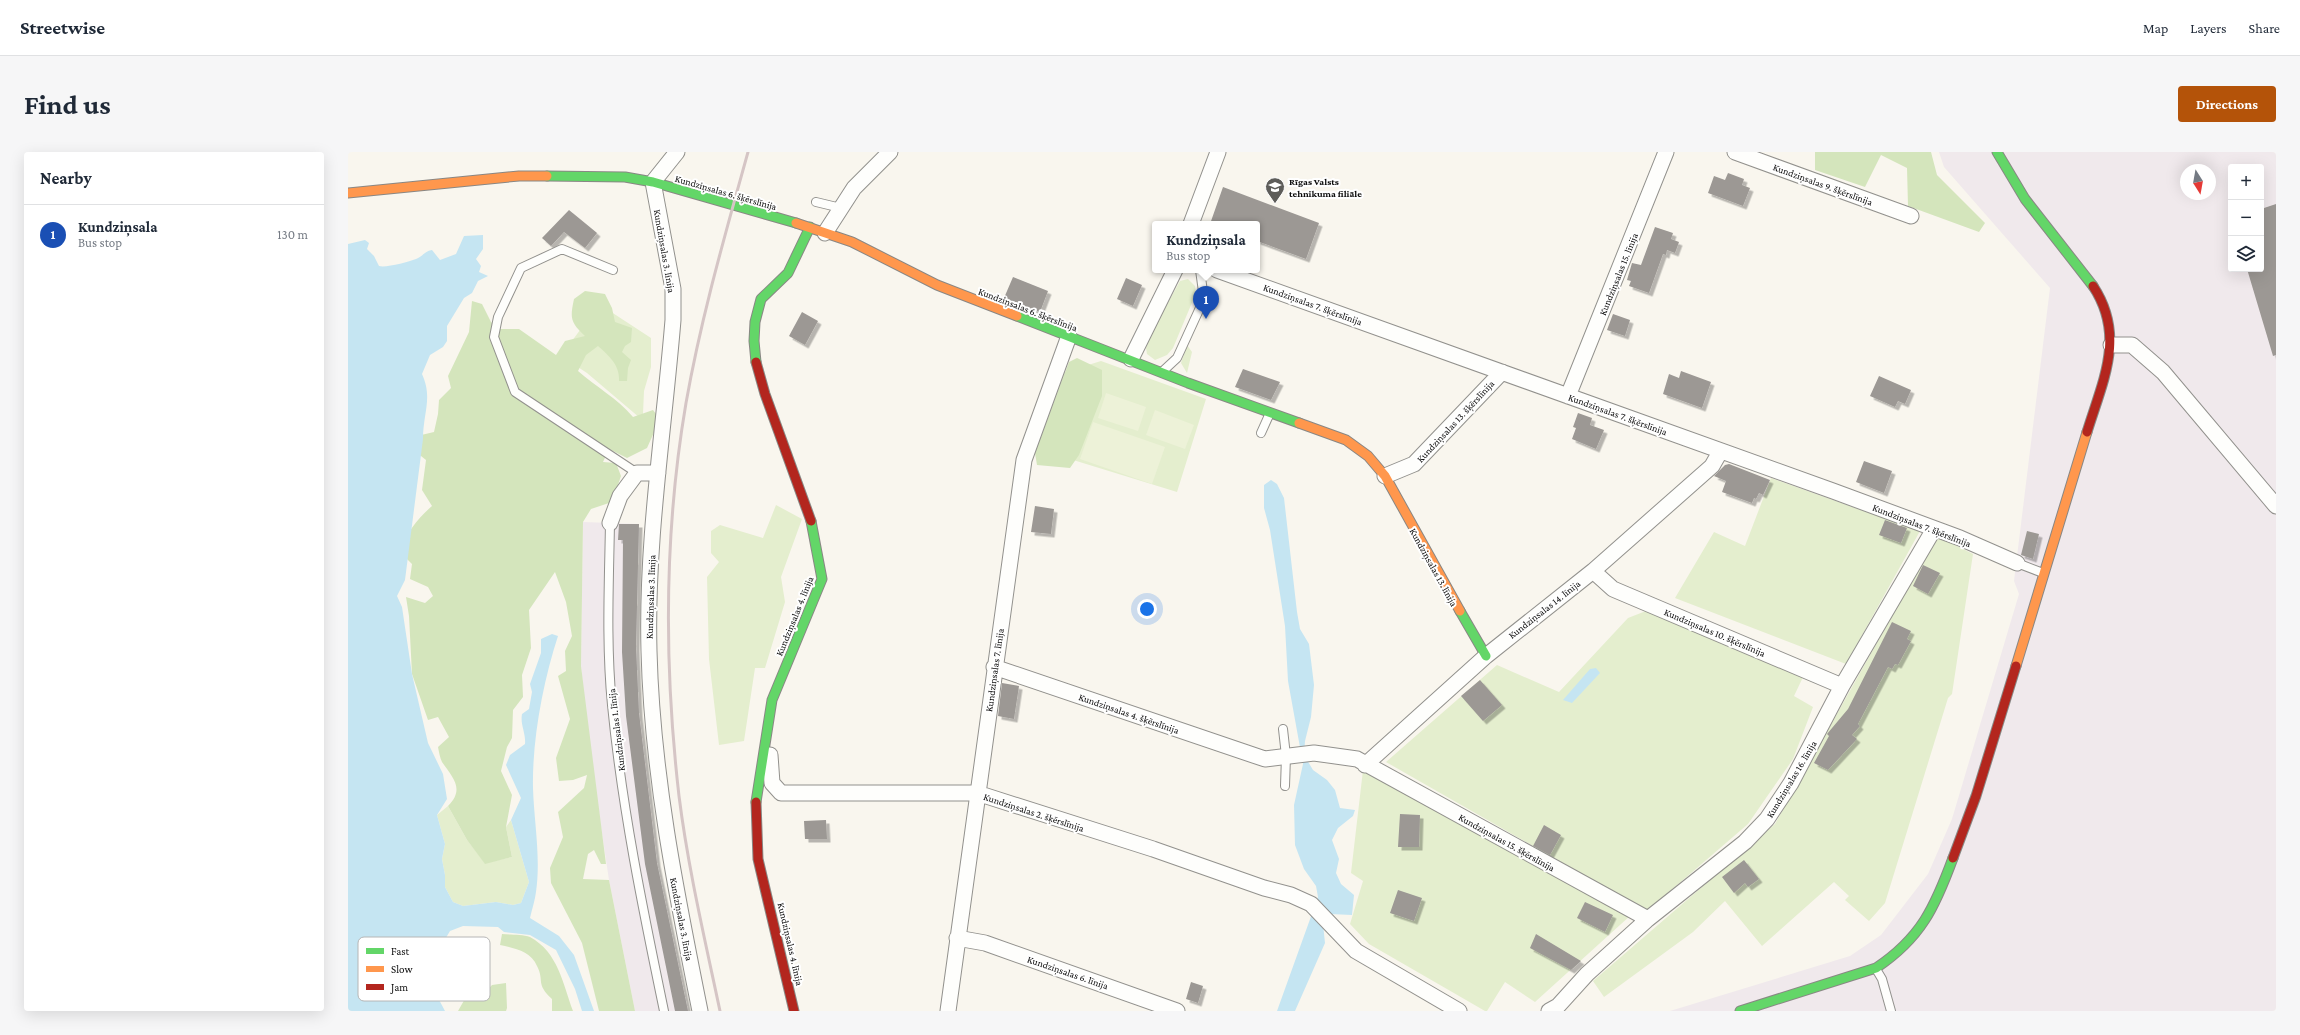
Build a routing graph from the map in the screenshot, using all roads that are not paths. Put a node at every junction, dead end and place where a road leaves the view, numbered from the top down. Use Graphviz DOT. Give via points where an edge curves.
graph roads {
  1 [pos="677,152"];
  2 [pos="890,152"];
  3 [pos="1218,152"];
  4 [pos="1666,152"];
  5 [pos="1735,152"];
  6 [pos="1997,152"];
  7 [pos="653,182"];
  8 [pos="348,193"];
  9 [pos="816,202"];
  10 [pos="841,208"];
  11 [pos="1911,216"];
  12 [pos="1192,221"];
  13 [pos="810,227"];
  14 [pos="825,233"];
  15 [pos="613,270"];
  16 [pos="1174,273"];
  17 [pos="1200,273"];
  18 [pos="1225,273"];
  19 [pos="1069,336"];
  20 [pos="2111,344"];
  21 [pos="1131,359"];
  22 [pos="1162,372"];
  23 [pos="1502,372"];
  24 [pos="1568,396"];
  25 [pos="1270,413"];
  26 [pos="1261,433"];
  27 [pos="1720,452"];
  28 [pos="636,473"];
  29 [pos="658,473"];
  30 [pos="1385,476"];
  31 [pos="2276,506"];
  32 [pos="610,523"];
  33 [pos="1934,528"];
  34 [pos="2017,563"];
  35 [pos="1592,571"];
  36 [pos="2045,573"];
  37 [pos="1486,656"];
  38 [pos="994,667"];
  39 [pos="1842,686"];
  40 [pos="1283,729"];
  41 [pos="766,735"];
  42 [pos="1289,756"];
  43 [pos="1265,758"];
  44 [pos="1365,765"];
  45 [pos="1286,786"];
  46 [pos="977,794"];
  47 [pos="1648,919"];
  48 [pos="957,938"];
  49 [pos="1876,968"];
  50 [pos="664,1011"];
  51 [pos="700,1011"];
  52 [pos="794,1011"];
  53 [pos="948,1011"];
  54 [pos="1177,1011"];
  55 [pos="1459,1011"];
  56 [pos="1549,1011"];
  57 [pos="1740,1011"];
  58 [pos="1891,1011"];
  1 -- 7 [label="street"];
  2 -- 10 [label="street" via="854,188"];
  3 -- 12 [label="street"];
  4 -- 24 [label="street, Kundziņsalas 15. līnija"];
  5 -- 11 [label="street, Kundziņsalas 9. šķērslīnija"];
  6 -- 20 [label="street" via="2008,174 2035,213 2094,285 2105,310"];
  7 -- 8 [label="street, Kundziņsalas 6. šķērslīnija" via="625,177 519,176"];
  7 -- 13 [label="street, Kundziņsalas 6. šķērslīnija"];
  7 -- 29 [label="street, Kundziņsalas 3. līnija" via="673,289 670,362"];
  9 -- 10 [label="lane"];
  10 -- 14 [label="street"];
  13 -- 14 [label="street, Kundziņsalas 6. šķērslīnija"];
  13 -- 41 [label="street, Kundziņsalas 4. līnija" via="783,279 765,292 755,319 753,349 757,372 803,496 820,559 822,579 772,700"];
  14 -- 19 [label="street, Kundziņsalas 6. šķērslīnija" via="852,242 937,285"];
  15 -- 28 [label="lane" via="562,249 521,268 498,317 494,337 515,392"];
  16 -- 21 [label="street"];
  17 -- 22 [label="lane" via="1204,298 1177,358"];
  18 -- 23 [label="street, Kundziņsalas 7. šķērslīnija"];
  19 -- 21 [label="street, Kundziņsalas 6. šķērslīnija"];
  19 -- 38 [label="street, Kundziņsalas 7. līnija" via="1024,460"];
  20 -- 31 [label="street" via="2132,345 2163,372"];
  20 -- 36 [label="street" via="2106,370"];
  21 -- 22 [label="street, Kundziņsalas 6. šķērslīnija"];
  22 -- 25 [label="street, Kundziņsalas 6. šķērslīnija"];
  23 -- 24 [label="street, Kundziņsalas 7. šķērslīnija"];
  23 -- 30 [label="street, Kundziņsalas 13. šķērslīnija" via="1414,464"];
  24 -- 27 [label="street, Kundziņsalas 7. šķērslīnija"];
  25 -- 26 [label="lane"];
  25 -- 30 [label="street, Kundziņsalas 6. šķērslīnija" via="1346,440 1368,456"];
  27 -- 33 [label="street, Kundziņsalas 7. šķērslīnija"];
  27 -- 35 [label="street, Kundziņsalas 14. līnija" via="1712,466"];
  28 -- 29 [label="street"];
  28 -- 32 [label="street, Kundziņsalas 1. līnija" via="620,496"];
  29 -- 51 [label="street, Kundziņsalas 3. līnija" via="649,606 649,664 654,739 671,862"];
  30 -- 37 [label="street, Kundziņsalas 13. līnija"];
  32 -- 50 [label="lane, Kundziņsalas 1. līnija" via="608,648 612,704 636,876"];
  33 -- 34 [label="street, Kundziņsalas 7. šķērslīnija"];
  33 -- 39 [label="street, Kundziņsalas 16. līnija"];
  34 -- 36 [label="lane"];
  35 -- 37 [label="street, Kundziņsalas 14. līnija"];
  35 -- 39 [label="street, Kundziņsalas 10. šķērslīnija" via="1613,589"];
  36 -- 49 [label="street" via="1976,796 1938,899 1919,930 1894,956"];
  37 -- 44 [label="street, Kundziņsalas 14. līnija"];
  38 -- 43 [label="street, Kundziņsalas 4. šķērslīnija"];
  38 -- 46 [label="street, Kundziņsalas 7. līnija"];
  39 -- 47 [label="street, Kundziņsalas 16. līnija" via="1791,783 1767,819 1746,842"];
  40 -- 42 [label="lane"];
  41 -- 46 [label="street, Kundziņsalas 2. šķērslīnija" via="770,750 772,783 782,793"];
  41 -- 52 [label="street, Kundziņsalas 4. līnija" via="756,803 758,859"];
  42 -- 43 [label="street, Kundziņsalas 15. šķērslīnija"];
  42 -- 44 [label="street, Kundziņsalas 15. šķērslīnija" via="1314,753 1357,759"];
  42 -- 45 [label="lane"];
  44 -- 47 [label="street, Kundziņsalas 15. šķērslīnija"];
  46 -- 48 [label="street, Kundziņsalas 7. līnija"];
  46 -- 55 [label="street, Kundziņsalas 2. šķērslīnija" via="1153,849 1311,904 1356,951"];
  47 -- 56 [label="street, Kundziņsalas 16. līnija" via="1587,974 1558,1006"];
  48 -- 53 [label="street, Kundziņsalas 7. līnija"];
  48 -- 54 [label="street, Kundziņsalas 6. līnija" via="985,943"];
  49 -- 57 [label="street"];
  49 -- 58 [label="lane" via="1882,978"];
}
